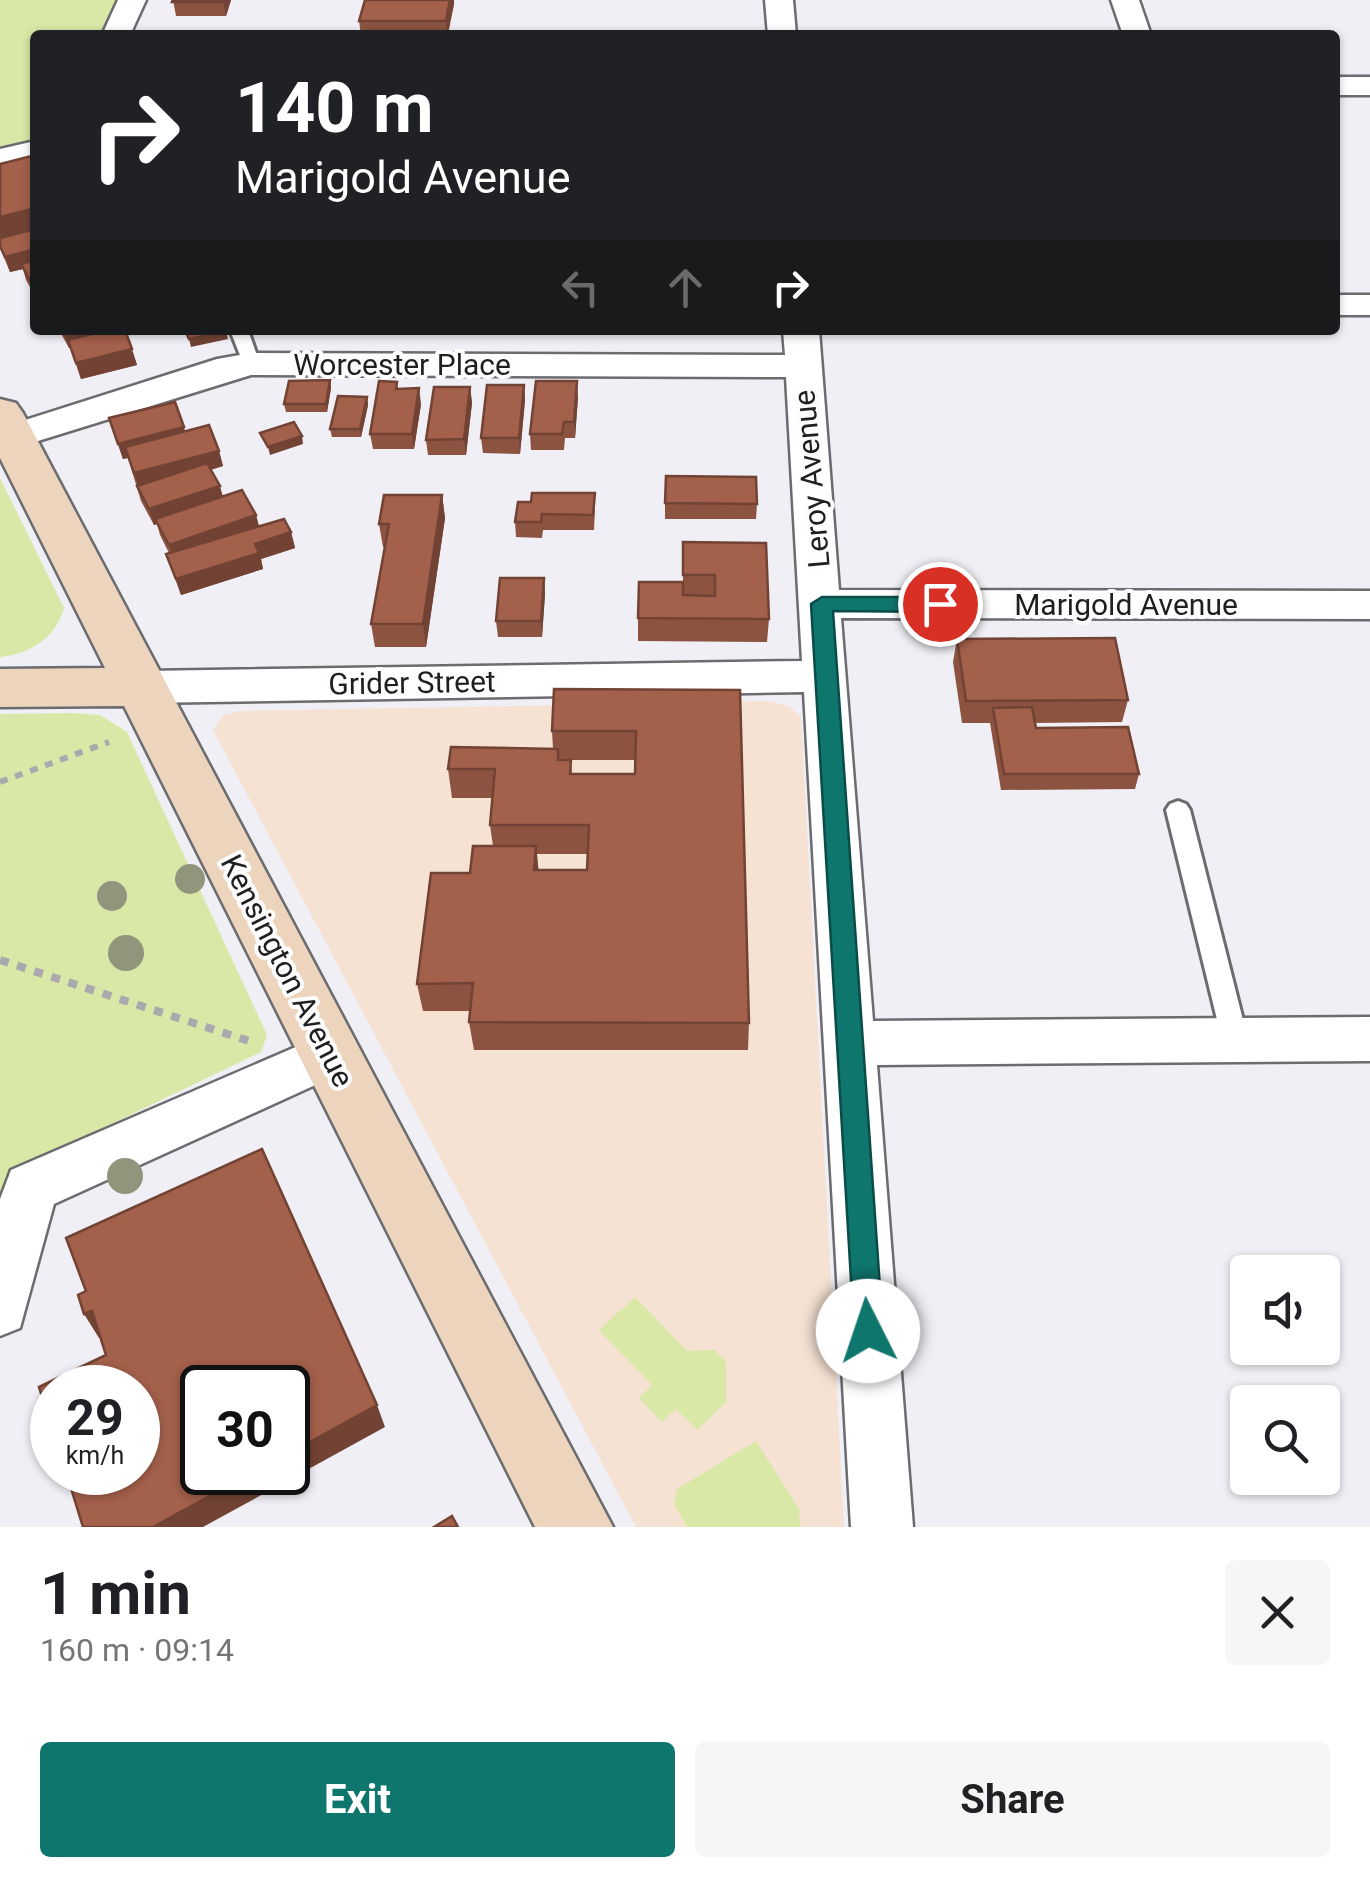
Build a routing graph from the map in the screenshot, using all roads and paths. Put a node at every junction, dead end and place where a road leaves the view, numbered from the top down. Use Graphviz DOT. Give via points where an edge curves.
graph roads {
  1 [pos="132,0"];
  2 [pos="780,0"];
  3 [pos="1125,0"];
  4 [pos="118,30"];
  5 [pos="782,30"];
  6 [pos="1135,30"];
  7 [pos="1340,86"];
  8 [pos="1370,86"];
  9 [pos="30,151"];
  10 [pos="0,159"];
  11 [pos="1340,305"];
  12 [pos="1370,305"];
  13 [pos="245,347"];
  14 [pos="802,348"];
  15 [pos="6,425"];
  16 [pos="822,604"];
  17 [pos="1370,605"];
  18 [pos="824,676"];
  19 [pos="145,686"];
  20 [pos="0,688"];
  21 [pos="109,742"];
  22 [pos="0,782"];
  23 [pos="1178,810"];
  24 [pos="0,960"];
  25 [pos="1370,1039"];
  26 [pos="1235,1040"];
  27 [pos="252,1042"];
  28 [pos="848,1044"];
  29 [pos="328,1055"];
  30 [pos="0,1309"];
  31 [pos="576,1527"];
  32 [pos="882,1527"];
  1 -- 4 [label="street"];
  2 -- 5 [label="street"];
  3 -- 6 [label="street"];
  7 -- 8 [label="street"];
  9 -- 10 [label="street"];
  11 -- 12 [label="street"];
  13 -- 14 [label="street, Worcester Place"];
  13 -- 15 [label="street, Worcester Place" via="230,366"];
  14 -- 16 [label="street, Leroy Avenue"];
  15 -- 19 [label="street, Kensington Avenue"];
  16 -- 17 [label="street, Marigold Avenue"];
  16 -- 18 [label="street, Leroy Avenue"];
  18 -- 19 [label="street, Grider Street"];
  18 -- 28 [label="street, Leroy Avenue"];
  19 -- 20 [label="street, Grider Street"];
  19 -- 29 [label="street, Kensington Avenue"];
  21 -- 22 [label="path"];
  23 -- 26 [label="lane"];
  24 -- 27 [label="path"];
  25 -- 26 [label="street"];
  26 -- 28 [label="street"];
  28 -- 32 [label="street, Leroy Avenue"];
  29 -- 30 [label="street" via="30,1188"];
  29 -- 31 [label="street, Kensington Avenue"];
}
